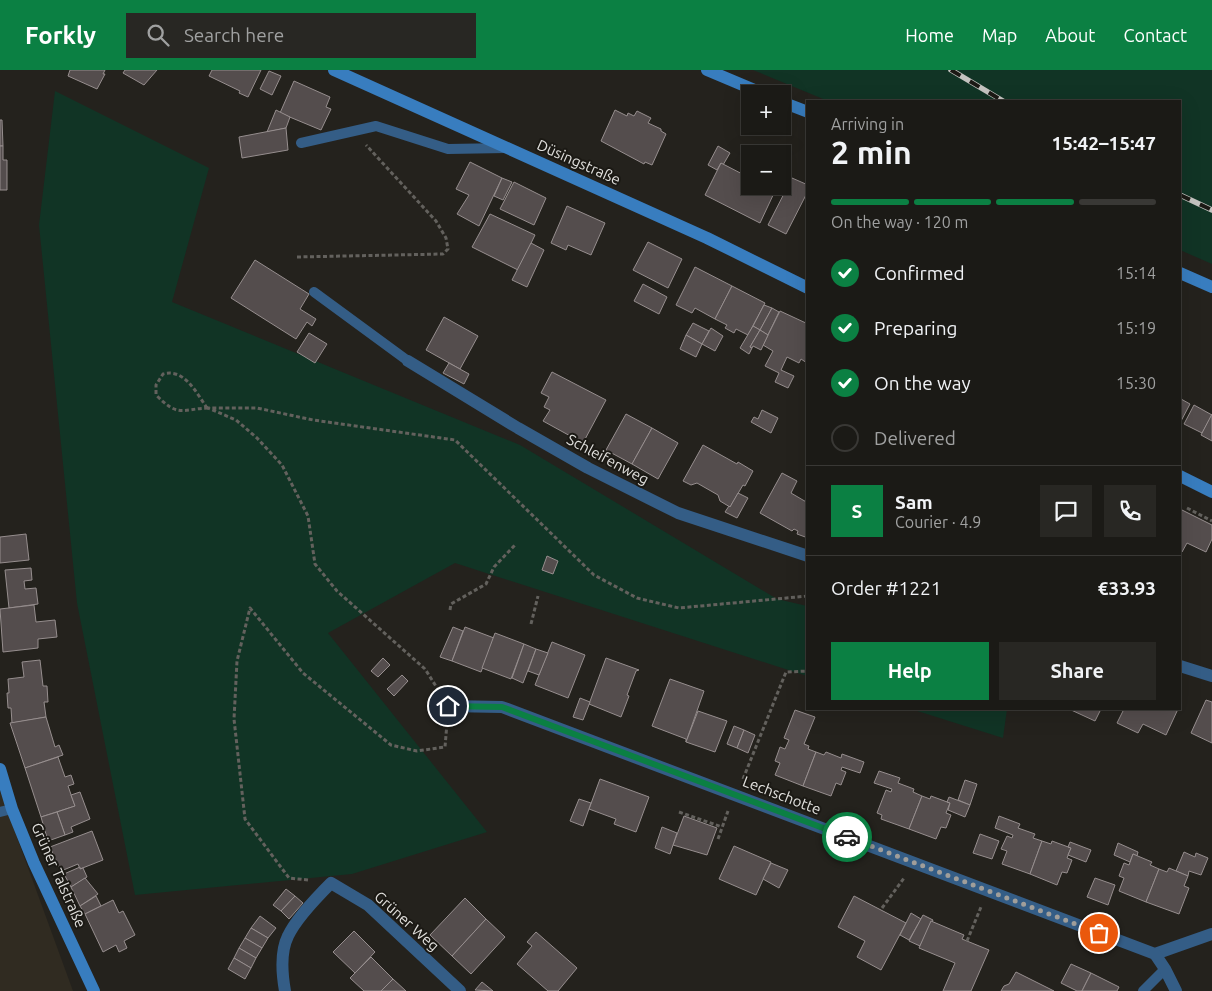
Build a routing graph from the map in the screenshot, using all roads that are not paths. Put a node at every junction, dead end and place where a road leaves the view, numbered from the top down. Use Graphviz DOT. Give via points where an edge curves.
graph roads {
  1 [pos="334,70"];
  2 [pos="707,70"];
  3 [pos="743,85"];
  4 [pos="791,105"];
  5 [pos="806,111"];
  6 [pos="301,143"];
  7 [pos="509,148"];
  8 [pos="1181,273"];
  9 [pos="806,287"];
  10 [pos="1212,287"];
  11 [pos="314,292"];
  12 [pos="408,361"];
  13 [pos="1181,476"];
  14 [pos="1212,492"];
  15 [pos="806,555"];
  16 [pos="1181,666"];
  17 [pos="1212,676"];
  18 [pos="448,706"];
  19 [pos="0,769"];
  20 [pos="6,810"];
  21 [pos="1212,934"];
  22 [pos="1155,954"];
  23 [pos="1165,969"];
  24 [pos="94,991"];
  25 [pos="285,991"];
  26 [pos="460,991"];
  27 [pos="1142,991"];
  28 [pos="1176,991"];
  1 -- 7 [label="main road, Düsingstraße"];
  2 -- 3 [label="main road"];
  4 -- 5 [label="main road"];
  6 -- 7 [label="lane" via="376,126 448,149"];
  7 -- 9 [label="main road, Düsingstraße"];
  8 -- 10 [label="main road"];
  11 -- 12 [label="lane"];
  12 -- 15 [label="street, Schleifenweg" via="588,468 678,513"];
  13 -- 14 [label="main road"];
  16 -- 17 [label="street"];
  18 -- 22 [label="street, Lechschotte" via="502,707"];
  19 -- 20 [label="main road, Grüner Talstraße"];
  20 -- 24 [label="main road, Grüner Talstraße"];
  21 -- 22 [label="street"];
  22 -- 23 [label="street"];
  23 -- 27 [label="lane"];
  23 -- 28 [label="street"];
  25 -- 26 [label="street, Grüner Weg" via="283,964 288,936 330,883 368,905"];
}
